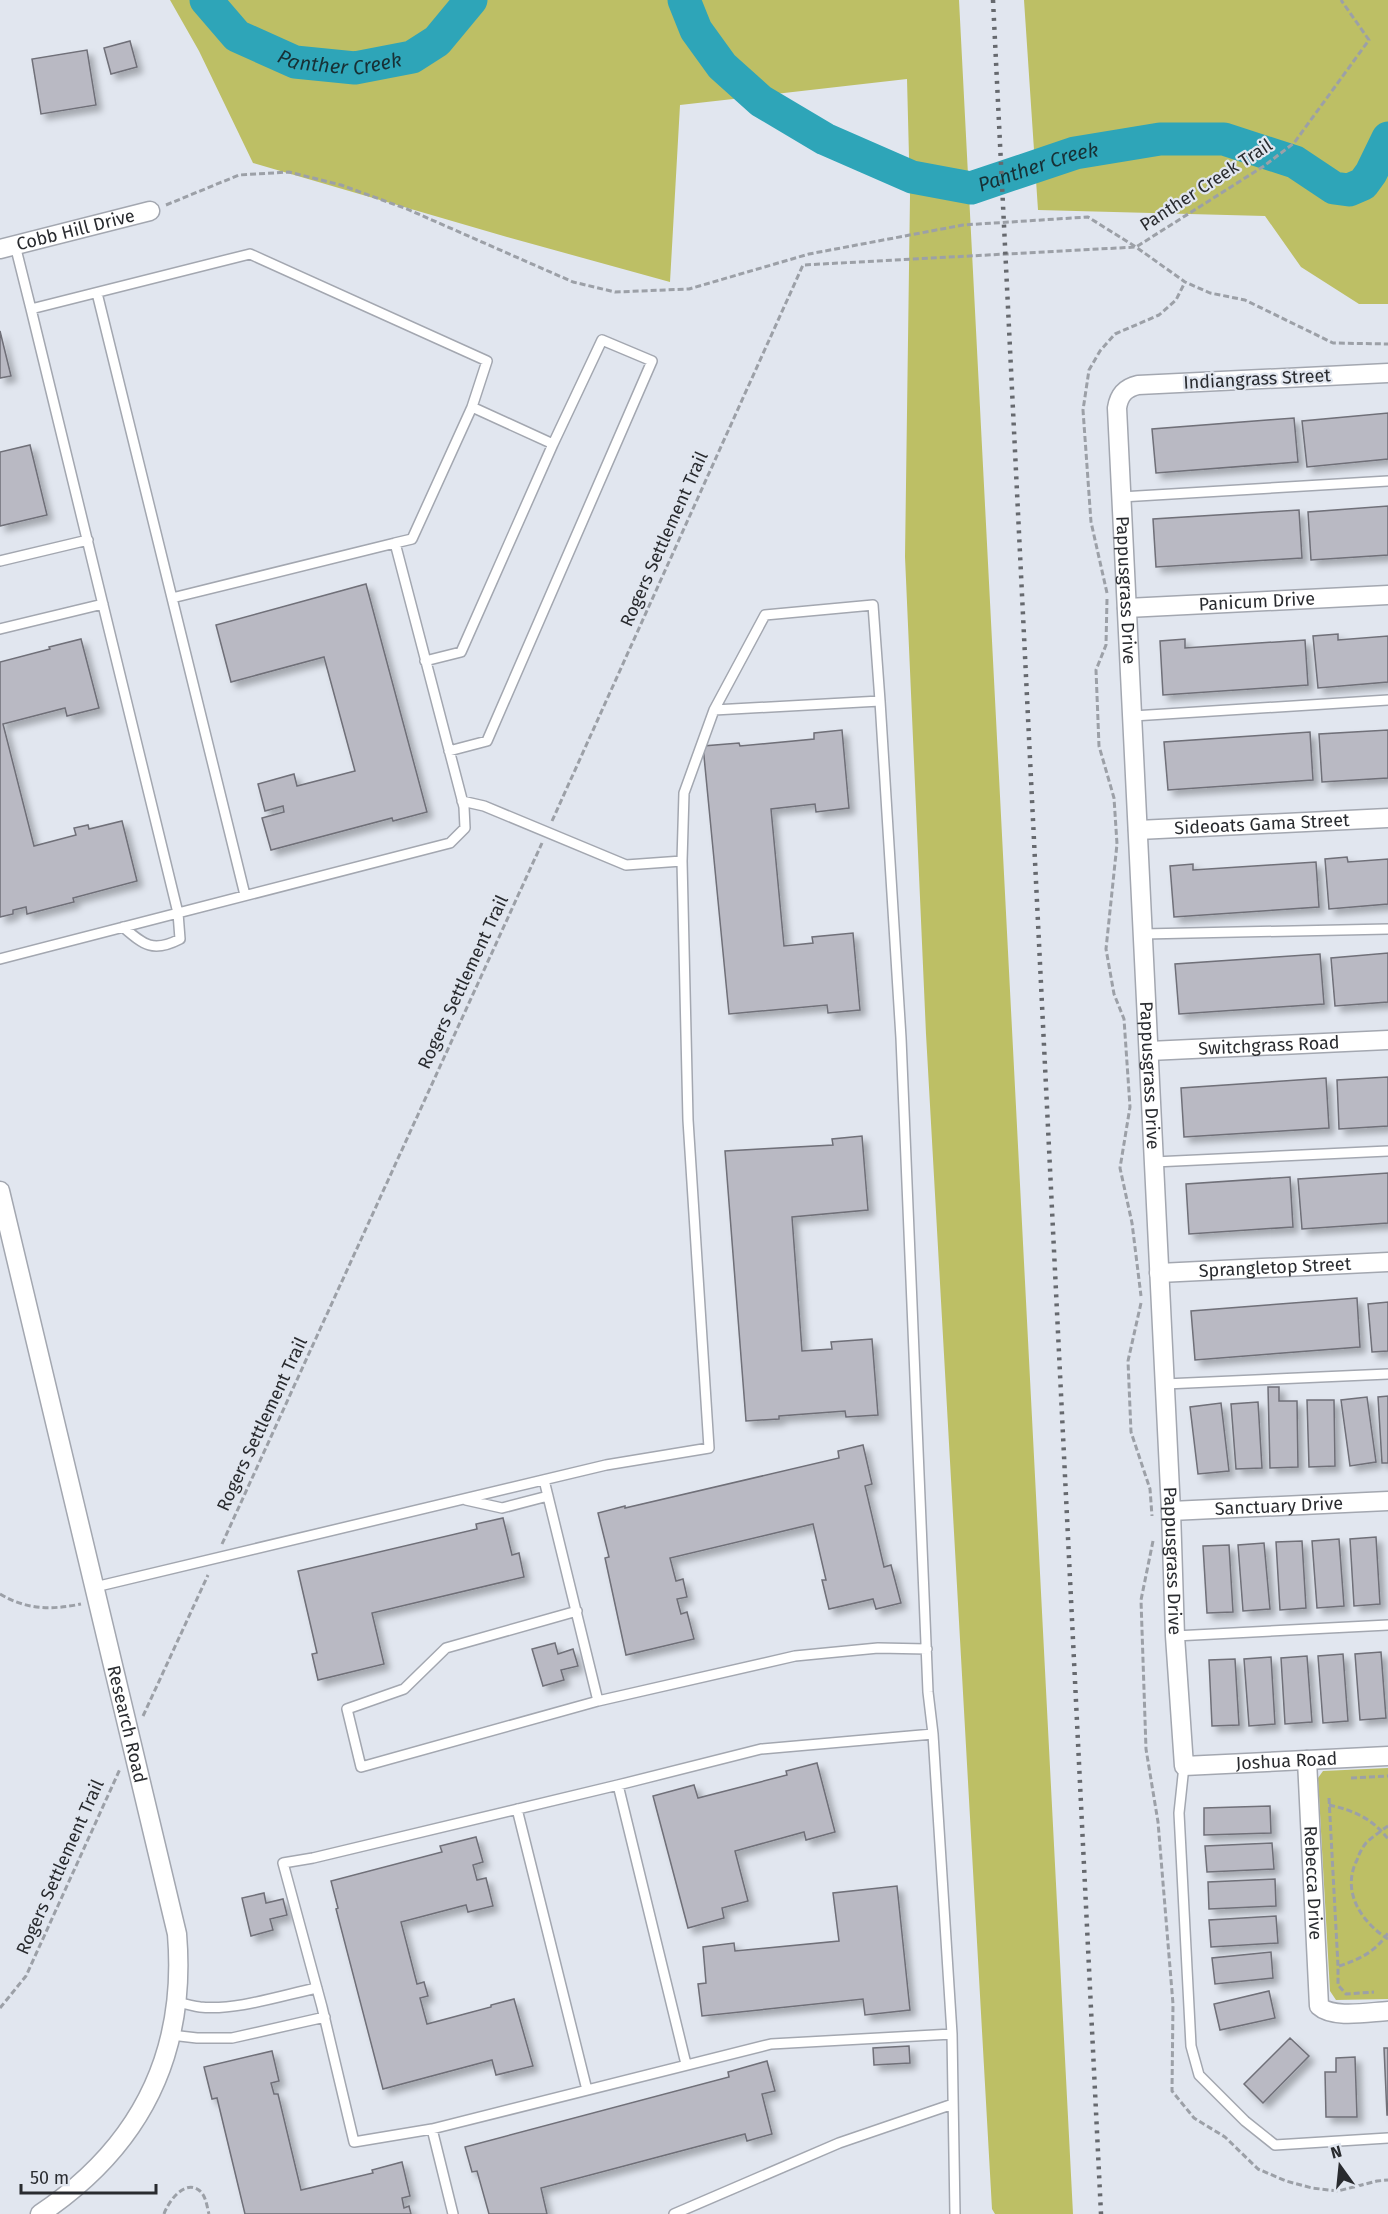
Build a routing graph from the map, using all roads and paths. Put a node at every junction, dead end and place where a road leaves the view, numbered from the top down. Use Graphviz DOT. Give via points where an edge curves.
graph roads {
  1 [pos="1341,0"];
  2 [pos="150,211"];
  3 [pos="7,247"];
  4 [pos="1136,247"];
  5 [pos="97,293"];
  6 [pos="31,309"];
  7 [pos="1388,344"];
  8 [pos="1388,373"];
  9 [pos="1126,389"];
  10 [pos="472,407"];
  11 [pos="553,444"];
  12 [pos="1388,481"];
  13 [pos="1121,497"];
  14 [pos="88,540"];
  15 [pos="395,543"];
  16 [pos="0,561"];
  17 [pos="1388,595"];
  18 [pos="172,598"];
  19 [pos="103,604"];
  20 [pos="1127,608"];
  21 [pos="0,629"];
  22 [pos="425,661"];
  23 [pos="1388,700"];
  24 [pos="880,701"];
  25 [pos="714,710"];
  26 [pos="1133,716"];
  27 [pos="449,751"];
  28 [pos="462,801"];
  29 [pos="1388,818"];
  30 [pos="550,825"];
  31 [pos="1138,830"];
  32 [pos="545,836"];
  33 [pos="682,861"];
  34 [pos="245,895"];
  35 [pos="178,913"];
  36 [pos="123,927"];
  37 [pos="1388,929"];
  38 [pos="1143,934"];
  39 [pos="0,959"];
  40 [pos="1388,1040"];
  41 [pos="1149,1051"];
  42 [pos="1388,1151"];
  43 [pos="1154,1162"];
  44 [pos="0,1191"];
  45 [pos="1388,1262"];
  46 [pos="1160,1273"];
  47 [pos="1388,1374"];
  48 [pos="1165,1384"];
  49 [pos="544,1480"];
  50 [pos="548,1496"];
  51 [pos="464,1500"];
  52 [pos="1388,1501"];
  53 [pos="1171,1511"];
  54 [pos="219,1550"];
  55 [pos="209,1572"];
  56 [pos="95,1587"];
  57 [pos="0,1594"];
  58 [pos="83,1603"];
  59 [pos="577,1611"];
  60 [pos="1388,1625"];
  61 [pos="1175,1636"];
  62 [pos="927,1649"];
  63 [pos="598,1701"];
  64 [pos="140,1724"];
  65 [pos="933,1734"];
  66 [pos="1388,1756"];
  67 [pos="1307,1760"];
  68 [pos="1184,1766"];
  69 [pos="120,1768"];
  70 [pos="1388,1776"];
  71 [pos="1344,1778"];
  72 [pos="618,1785"];
  73 [pos="1328,1794"];
  74 [pos="1329,1805"];
  75 [pos="517,1809"];
  76 [pos="1388,1826"];
  77 [pos="1381,1831"];
  78 [pos="1388,1839"];
  79 [pos="1388,1933"];
  80 [pos="1387,1938"];
  81 [pos="1338,1966"];
  82 [pos="317,1988"];
  83 [pos="1378,1992"];
  84 [pos="177,2002"];
  85 [pos="0,2008"];
  86 [pos="1388,2011"];
  87 [pos="325,2017"];
  88 [pos="952,2034"];
  89 [pos="171,2035"];
  90 [pos="686,2064"];
  91 [pos="587,2090"];
  92 [pos="953,2104"];
  93 [pos="432,2129"];
  94 [pos="1388,2138"];
  95 [pos="40,2214"];
  96 [pos="164,2214"];
  97 [pos="209,2214"];
  98 [pos="453,2214"];
  99 [pos="674,2214"];
  100 [pos="955,2214"];
  1 -- 4 [label="path, Panther Creek Trail" via="1369,40 1294,143"];
  2 -- 3 [label="street, Cobb Hill Drive"];
  2 -- 4 [label="path" via="239,175 289,172 407,209 573,282 615,292 689,289 809,254 984,223 1088,217"];
  3 -- 6 [label="lane"];
  4 -- 7 [label="path" via="1185,282 1210,293 1245,300 1333,344"];
  4 -- 30 [label="path, Rogers Settlement Trail" via="802,265"];
  5 -- 6 [label="lane"];
  5 -- 10 [label="lane" via="250,254 487,361"];
  5 -- 18 [label="lane"];
  6 -- 14 [label="lane"];
  8 -- 9 [label="street, Indiangrass Street" via="1145,384"];
  9 -- 13 [label="street, Pappusgrass Drive" via="1117,408"];
  10 -- 11 [label="lane"];
  10 -- 15 [label="lane" via="412,539"];
  11 -- 22 [label="lane" via="461,652"];
  11 -- 27 [label="lane" via="602,340 652,361 487,741"];
  12 -- 13 [label="lane"];
  13 -- 20 [label="street, Pappusgrass Drive"];
  14 -- 16 [label="lane"];
  14 -- 19 [label="lane"];
  15 -- 18 [label="lane"];
  15 -- 22 [label="lane"];
  17 -- 20 [label="street, Panicum Drive"];
  18 -- 34 [label="lane"];
  19 -- 21 [label="lane"];
  19 -- 35 [label="lane"];
  20 -- 26 [label="street, Pappusgrass Drive"];
  22 -- 27 [label="lane"];
  23 -- 26 [label="lane"];
  24 -- 25 [label="lane"];
  24 -- 25 [label="lane" via="873,604 765,615"];
  24 -- 62 [label="lane" via="902,1038"];
  25 -- 33 [label="lane" via="684,793"];
  26 -- 31 [label="street, Pappusgrass Drive"];
  27 -- 28 [label="lane"];
  28 -- 33 [label="lane" via="484,806 626,865"];
  28 -- 34 [label="lane" via="465,828 450,843"];
  29 -- 31 [label="street, Sideoats Gama Street"];
  31 -- 38 [label="street, Pappusgrass Drive"];
  32 -- 54 [label="path, Rogers Settlement Trail"];
  33 -- 49 [label="lane" via="688,1120 710,1448"];
  34 -- 35 [label="lane"];
  35 -- 36 [label="lane"];
  35 -- 36 [label="lane" via="180,939 168,945 152,947"];
  36 -- 39 [label="lane"];
  37 -- 38 [label="lane"];
  38 -- 41 [label="street, Pappusgrass Drive"];
  40 -- 41 [label="street, Switchgrass Road"];
  41 -- 43 [label="street, Pappusgrass Drive"];
  42 -- 43 [label="lane"];
  43 -- 46 [label="street, Pappusgrass Drive"];
  44 -- 56 [label="street, Research Road"];
  45 -- 46 [label="street, Sprangletop Street"];
  46 -- 48 [label="street, Pappusgrass Drive"];
  47 -- 48 [label="lane"];
  48 -- 53 [label="street, Pappusgrass Drive"];
  49 -- 50 [label="lane"];
  49 -- 51 [label="lane"];
  50 -- 51 [label="lane" via="502,1508"];
  50 -- 59 [label="lane"];
  51 -- 56 [label="lane"];
  52 -- 53 [label="street, Sanctuary Drive"];
  53 -- 61 [label="street, Pappusgrass Drive"];
  55 -- 64 [label="path"];
  56 -- 84 [label="street, Research Road" via="177,1934"];
  57 -- 58 [label="path" via="44,1609"];
  59 -- 63 [label="lane"];
  59 -- 63 [label="lane" via="446,1648 404,1689 347,1709 361,1767"];
  60 -- 61 [label="lane"];
  61 -- 68 [label="street, Pappusgrass Drive"];
  62 -- 63 [label="lane" via="878,1648 795,1656"];
  62 -- 65 [label="lane"];
  65 -- 72 [label="lane" via="761,1749"];
  65 -- 88 [label="lane"];
  66 -- 67 [label="street, Joshua Road"];
  67 -- 68 [label="street, Joshua Road"];
  67 -- 86 [label="street, Rebecca Drive" via="1319,2006 1333,2014"];
  68 -- 94 [label="lane" via="1179,1813 1191,2046 1199,2075 1275,2145"];
  69 -- 85 [label="path, Rogers Settlement Trail" via="26,1976"];
  70 -- 71 [label="path"];
  72 -- 75 [label="lane"];
  72 -- 90 [label="lane"];
  73 -- 74 [label="path"];
  74 -- 77 [label="path" via="1355,1812"];
  74 -- 81 [label="path"];
  75 -- 82 [label="lane" via="283,1863"];
  75 -- 91 [label="lane"];
  76 -- 77 [label="path"];
  77 -- 78 [label="path"];
  77 -- 80 [label="path" via="1364,1845 1351,1877 1351,1889 1373,1930"];
  79 -- 80 [label="path"];
  80 -- 81 [label="path" via="1364,1956"];
  81 -- 83 [label="path" via="1338,1985 1346,1994"];
  82 -- 84 [label="lane" via="251,2003 202,2007"];
  82 -- 87 [label="lane"];
  84 -- 89 [label="street, Research Road"];
  87 -- 89 [label="lane" via="232,2038"];
  87 -- 93 [label="lane" via="354,2142"];
  88 -- 90 [label="lane" via="771,2044"];
  88 -- 92 [label="lane"];
  89 -- 95 [label="street, Research Road" via="156,2081 130,2129 95,2172"];
  90 -- 91 [label="lane"];
  91 -- 93 [label="lane"];
  92 -- 99 [label="lane" via="839,2144"];
  92 -- 100 [label="lane"];
  93 -- 98 [label="lane"];
  96 -- 97 [label="path" via="174,2195 190,2188 198,2189 204,2196"];
}
